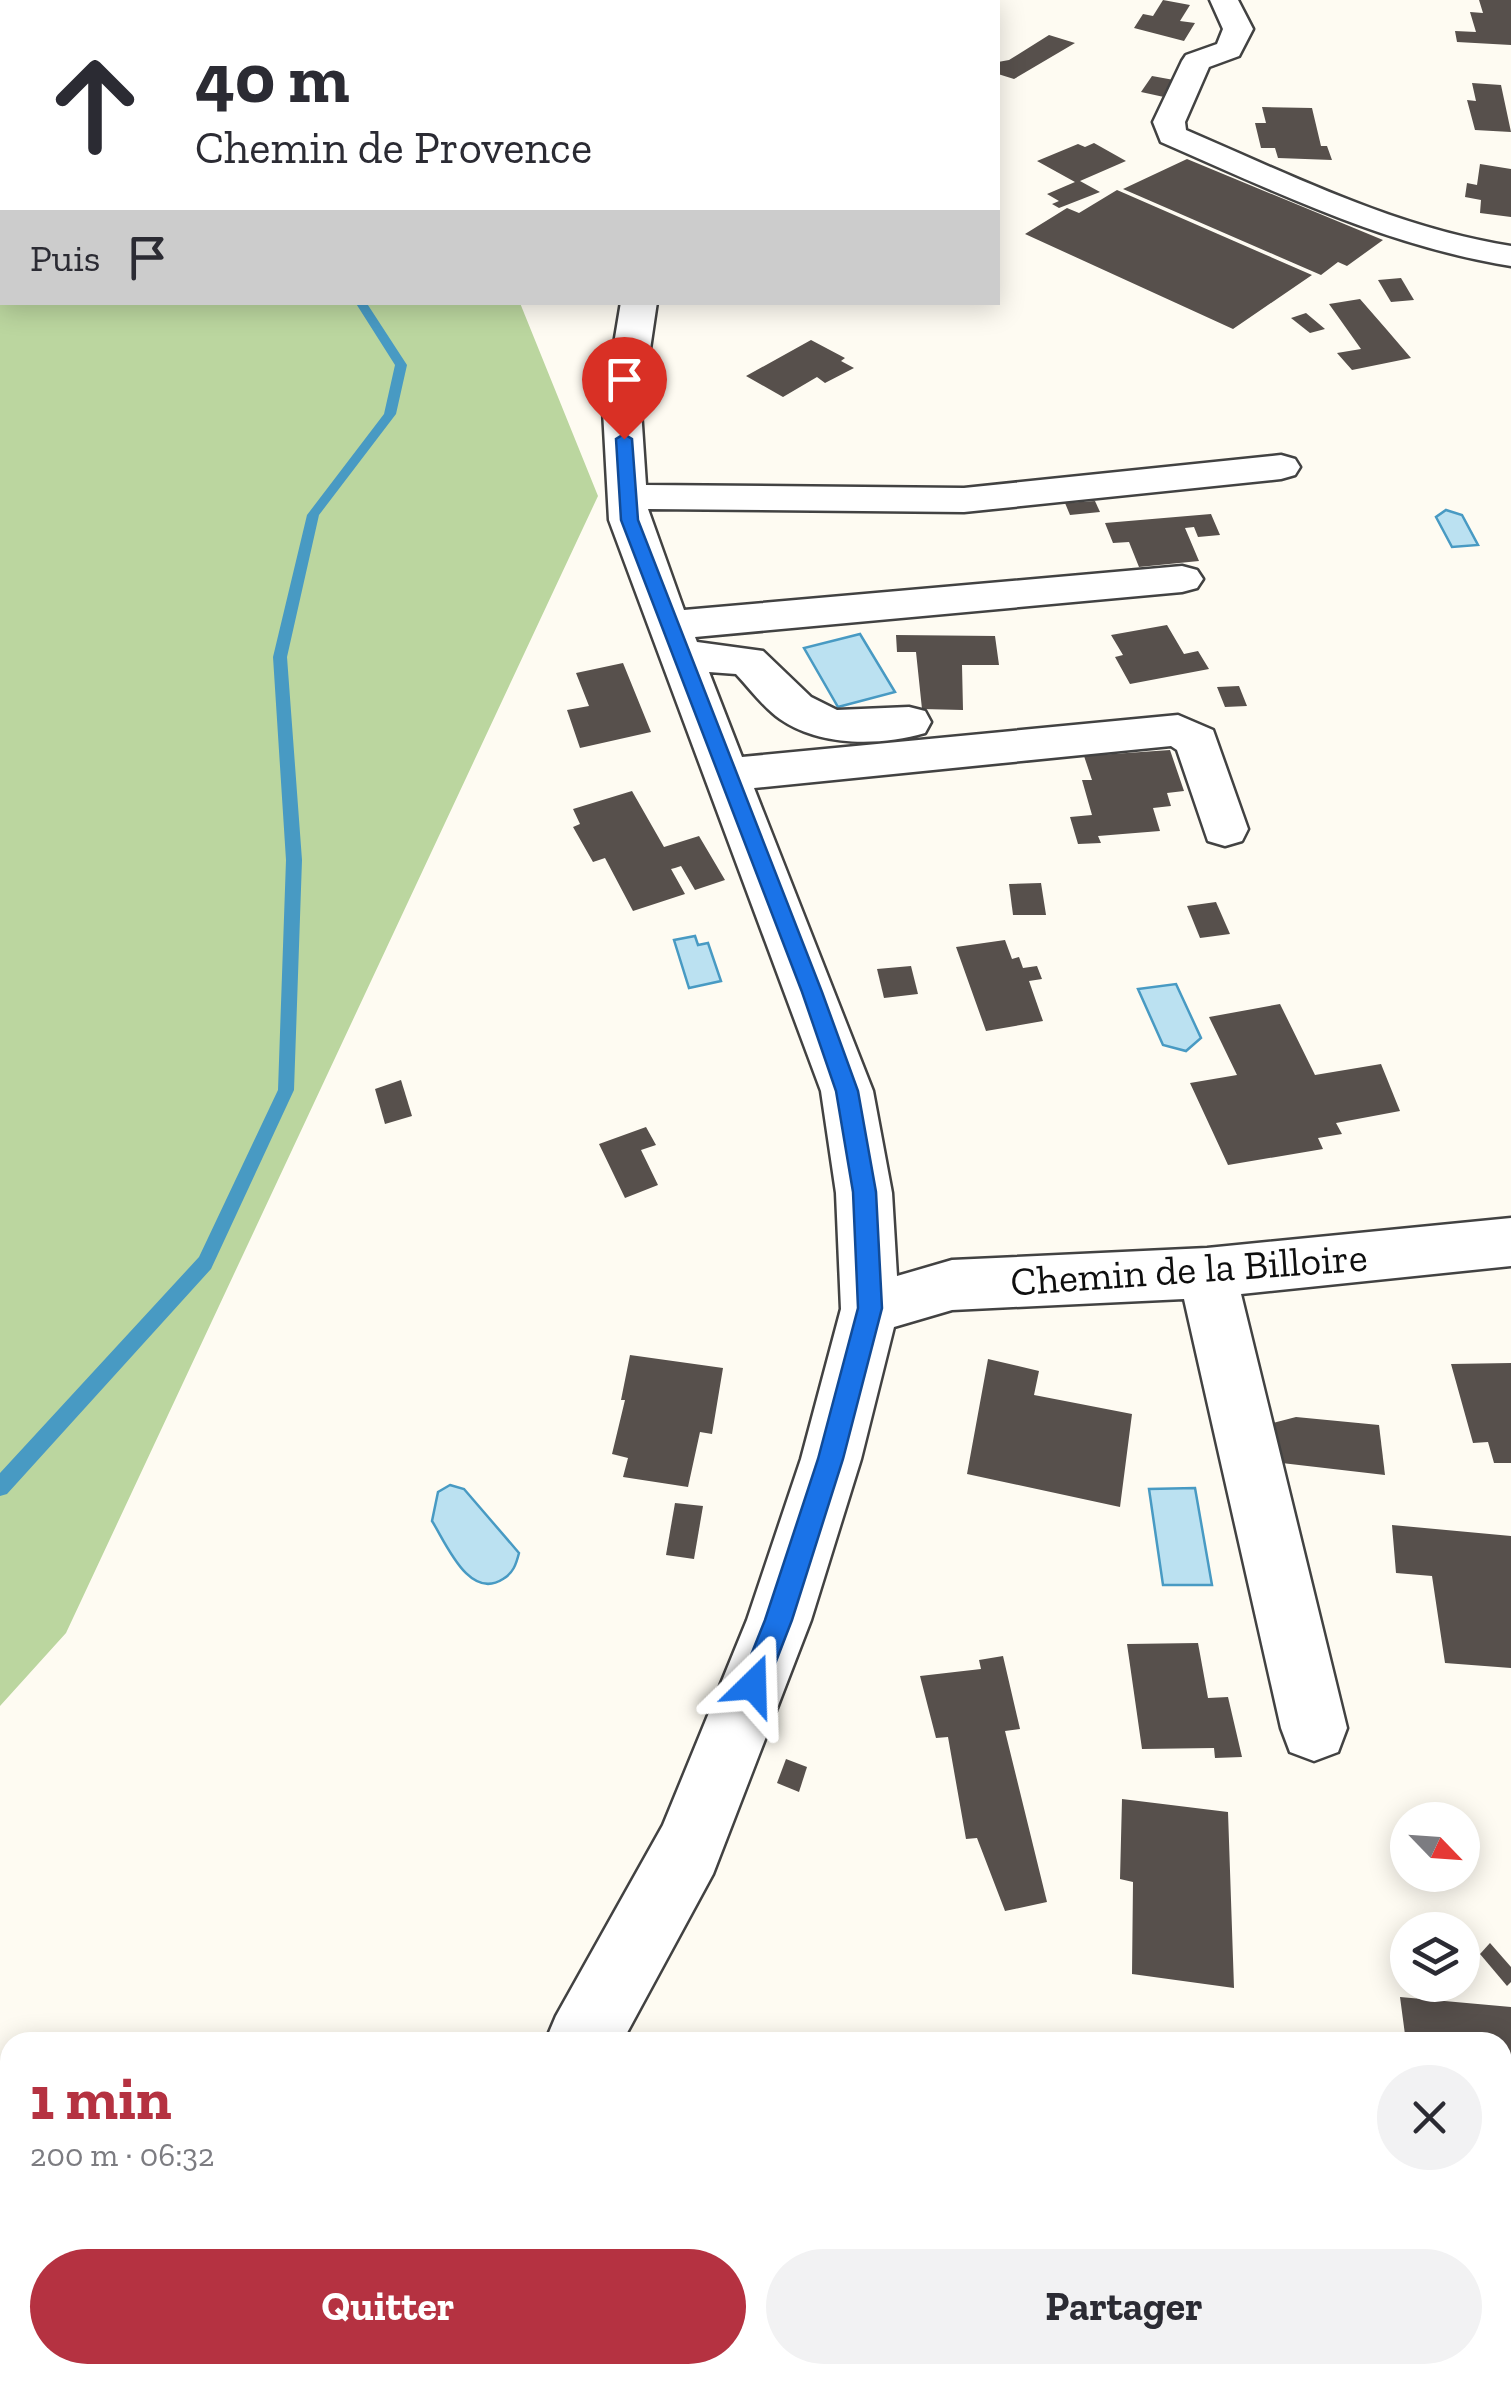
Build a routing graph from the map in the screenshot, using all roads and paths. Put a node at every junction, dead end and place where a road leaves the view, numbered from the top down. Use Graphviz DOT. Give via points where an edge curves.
graph roads {
  1 [pos="1224,0"];
  2 [pos="1511,256"];
  3 [pos="639,305"];
  4 [pos="1281,467"];
  5 [pos="628,497"];
  6 [pos="1182,579"];
  7 [pos="675,640"];
  8 [pos="992,718"];
  9 [pos="726,775"];
  10 [pos="1225,829"];
  11 [pos="1511,1242"];
  12 [pos="1207,1273"];
  13 [pos="870,1308"];
  14 [pos="1314,1728"];
  15 [pos="588,2032"];
  1 -- 2 [label="street" via="1238,29 1228,50 1198,60 1169,122 1172,135 1362,218"];
  3 -- 5 [label="street" via="622,410"];
  4 -- 5 [label="street" via="964,500"];
  5 -- 7 [label="street" via="629,520"];
  6 -- 7 [label="street"];
  7 -- 8 [label="street" via="748,662 795,708 831,726"];
  7 -- 9 [label="street"];
  9 -- 10 [label="street" via="1178,730 1197,742"];
  9 -- 13 [label="street" via="847,1091 864,1192"];
  11 -- 12 [label="street, Chemin de la Billoire"];
  12 -- 13 [label="street, Chemin de la Billoire" via="952,1284"];
  12 -- 14 [label="street"];
  13 -- 15 [label="street" via="831,1459 772,1637 688,1850"];
}
